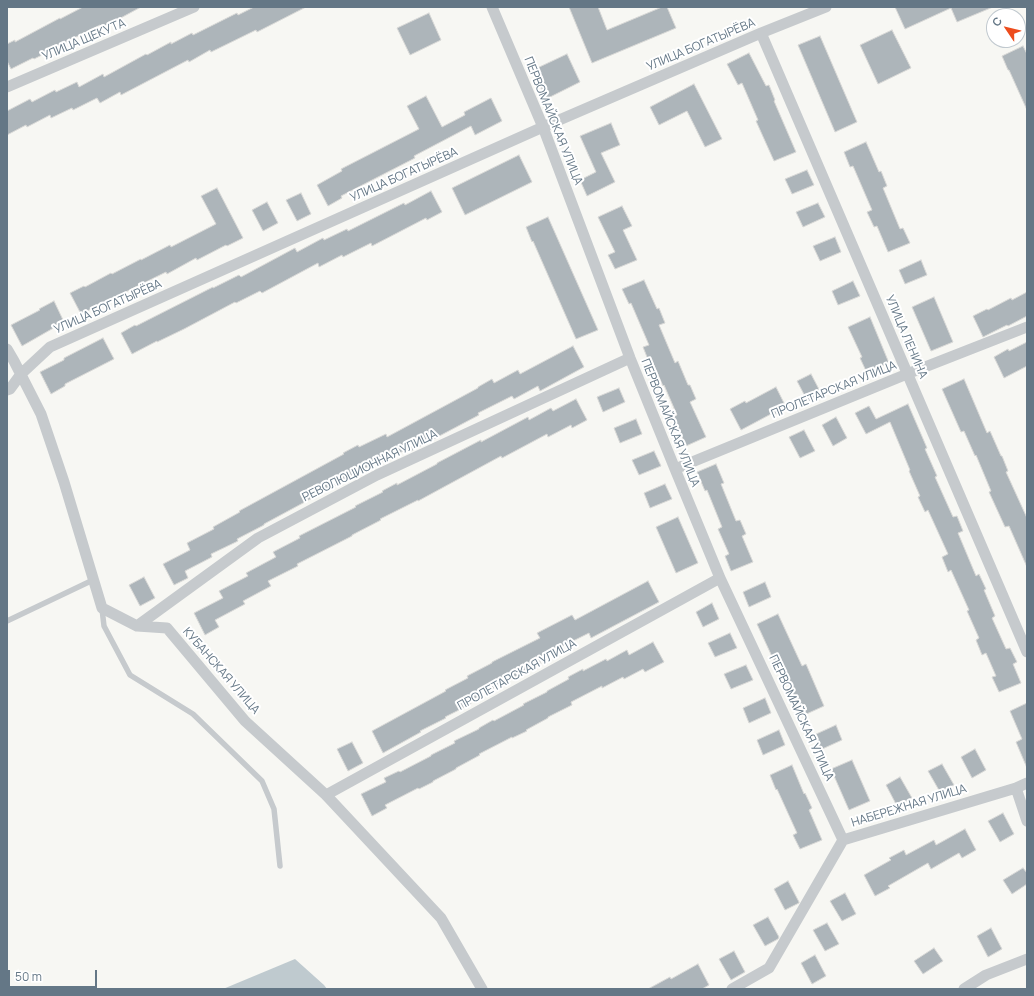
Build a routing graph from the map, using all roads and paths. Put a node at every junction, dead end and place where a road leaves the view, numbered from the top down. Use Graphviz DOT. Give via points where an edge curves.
graph roads {
  1 [pos="194,7"];
  2 [pos="492,7"];
  3 [pos="826,7"];
  4 [pos="761,33"];
  5 [pos="7,87"];
  6 [pos="543,127"];
  7 [pos="1027,327"];
  8 [pos="7,349"];
  9 [pos="630,358"];
  10 [pos="21,374"];
  11 [pos="908,374"];
  12 [pos="7,390"];
  13 [pos="674,469"];
  14 [pos="720,578"];
  15 [pos="93,580"];
  16 [pos="102,608"];
  17 [pos="7,621"];
  18 [pos="137,626"];
  19 [pos="1027,652"];
  20 [pos="1027,783"];
  21 [pos="1016,788"];
  22 [pos="326,795"];
  23 [pos="1027,821"];
  24 [pos="843,840"];
  25 [pos="280,866"];
  26 [pos="1027,959"];
  27 [pos="482,989"];
  28 [pos="732,989"];
  29 [pos="964,989"];
  1 -- 5 [label="street, УЛИЦА ЩЕКУТА"];
  2 -- 6 [label="street, ПЕРВОМАЙСКАЯ УЛИЦА"];
  3 -- 4 [label="street, УЛИЦА БОГАТЫРЁВА"];
  4 -- 6 [label="street, УЛИЦА БОГАТЫРЁВА"];
  4 -- 11 [label="street, УЛИЦА ЛЕНИНА"];
  6 -- 9 [label="street, ПЕРВОМАЙСКАЯ УЛИЦА"];
  6 -- 10 [label="street, УЛИЦА БОГАТЫРЁВА" via="50,347"];
  7 -- 11 [label="street, ПРОЛЕТАРСКАЯ УЛИЦА"];
  8 -- 10 [label="street"];
  9 -- 13 [label="street, ПЕРВОМАЙСКАЯ УЛИЦА"];
  9 -- 18 [label="street, РЕВОЛЮЦИОННАЯ УЛИЦА" via="377,475 258,538"];
  10 -- 12 [label="street, УЛИЦА БОГАТЫРЁВА"];
  10 -- 15 [label="street" via="41,414"];
  11 -- 13 [label="street, ПРОЛЕТАРСКАЯ УЛИЦА"];
  11 -- 19 [label="street, УЛИЦА ЛЕНИНА"];
  13 -- 14 [label="street, ПЕРВОМАЙСКАЯ УЛИЦА"];
  14 -- 22 [label="street, ПРОЛЕТАРСКАЯ УЛИЦА"];
  14 -- 24 [label="street, ПЕРВОМАЙСКАЯ УЛИЦА"];
  15 -- 16 [label="street"];
  15 -- 17 [label="lane"];
  16 -- 18 [label="street, КУБАНСКАЯ УЛИЦА"];
  16 -- 25 [label="lane" via="104,626 130,675 193,714 262,781 274,809"];
  18 -- 22 [label="street, КУБАНСКАЯ УЛИЦА" via="167,628 245,721"];
  20 -- 21 [label="street, НАБЕРЕЖНАЯ УЛИЦА"];
  21 -- 23 [label="street"];
  21 -- 24 [label="street, НАБЕРЕЖНАЯ УЛИЦА"];
  22 -- 27 [label="street, КУБАНСКАЯ УЛИЦА" via="441,918"];
  24 -- 28 [label="street, НАБЕРЕЖНАЯ УЛИЦА" via="770,968"];
  26 -- 29 [label="street" via="986,975"];
}
